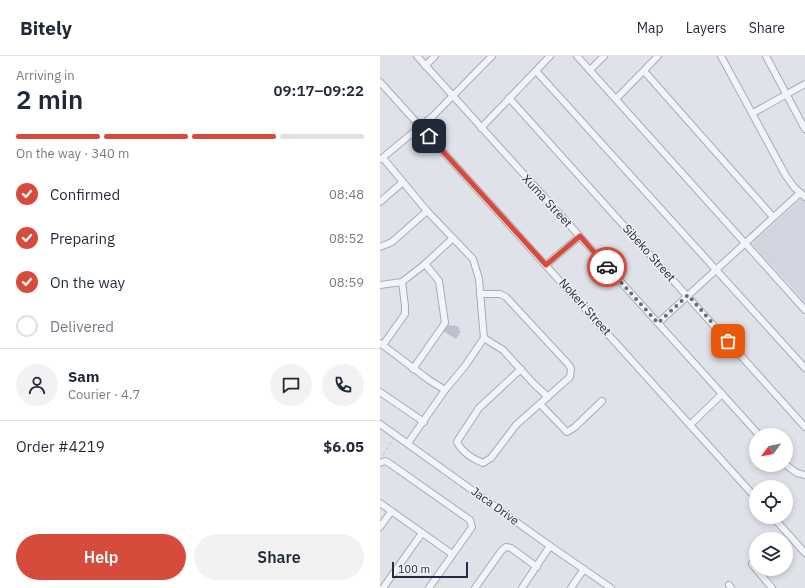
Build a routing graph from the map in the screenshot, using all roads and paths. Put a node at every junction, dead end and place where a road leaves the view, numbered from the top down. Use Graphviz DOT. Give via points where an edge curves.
graph roads {
  1 [pos="417,56"];
  2 [pos="435,56"];
  3 [pos="492,56"];
  4 [pos="550,56"];
  5 [pos="577,56"];
  6 [pos="604,56"];
  7 [pos="658,56"];
  8 [pos="721,56"];
  9 [pos="766,56"];
  10 [pos="425,66"];
  11 [pos="590,70"];
  12 [pos="536,71"];
  13 [pos="644,71"];
  14 [pos="380,82"];
  15 [pos="805,84"];
  16 [pos="786,95"];
  17 [pos="453,98"];
  18 [pos="509,98"];
  19 [pos="616,99"];
  20 [pos="753,114"];
  21 [pos="421,126"];
  22 [pos="481,128"];
  23 [pos="805,129"];
  24 [pos="382,159"];
  25 [pos="403,182"];
  26 [pos="802,195"];
  27 [pos="380,202"];
  28 [pos="427,211"];
  29 [pos="773,217"];
  30 [pos="580,236"];
  31 [pos="453,238"];
  32 [pos="746,243"];
  33 [pos="380,247"];
  34 [pos="425,264"];
  35 [pos="546,265"];
  36 [pos="716,270"];
  37 [pos="402,282"];
  38 [pos="380,285"];
  39 [pos="480,294"];
  40 [pos="688,295"];
  41 [pos="805,310"];
  42 [pos="658,323"];
  43 [pos="484,338"];
  44 [pos="382,344"];
  45 [pos="805,368"];
  46 [pos="413,369"];
  47 [pos="521,369"];
  48 [pos="445,390"];
  49 [pos="380,392"];
  50 [pos="722,394"];
  51 [pos="548,397"];
  52 [pos="602,401"];
  53 [pos="540,404"];
  54 [pos="424,422"];
  55 [pos="380,424"];
  56 [pos="690,425"];
  57 [pos="805,427"];
  58 [pos="752,428"];
  59 [pos="396,435"];
  60 [pos="408,444"];
  61 [pos="381,462"];
  62 [pos="793,470"];
  63 [pos="805,476"];
  64 [pos="749,490"];
  65 [pos="380,504"];
  66 [pos="391,512"];
  67 [pos="779,524"];
  68 [pos="380,527"];
  69 [pos="422,533"];
  70 [pos="550,546"];
  71 [pos="805,553"];
  72 [pos="452,554"];
  73 [pos="536,567"];
  74 [pos="584,569"];
  75 [pos="761,576"];
  76 [pos="770,587"];
  77 [pos="383,588"];
  78 [pos="429,588"];
  79 [pos="475,588"];
  80 [pos="522,588"];
  81 [pos="571,588"];
  82 [pos="611,588"];
  1 -- 10 [label="street, Xuma Street"];
  2 -- 10 [label="street"];
  3 -- 17 [label="street"];
  4 -- 12 [label="street"];
  5 -- 11 [label="street"];
  6 -- 11 [label="street"];
  7 -- 13 [label="street"];
  8 -- 20 [label="street"];
  9 -- 16 [label="street"];
  10 -- 17 [label="street, Xuma Street"];
  11 -- 19 [label="street"];
  12 -- 18 [label="street"];
  12 -- 36 [label="street"];
  13 -- 19 [label="street"];
  13 -- 29 [label="street"];
  14 -- 21 [label="street, Nokeri Street"];
  15 -- 16 [label="street"];
  16 -- 20 [label="street"];
  16 -- 23 [label="street"];
  17 -- 21 [label="street"];
  17 -- 22 [label="street, Xuma Street"];
  18 -- 22 [label="street"];
  18 -- 40 [label="street, Sibeko Street"];
  19 -- 32 [label="street"];
  20 -- 26 [label="street" via="786,176"];
  21 -- 24 [label="street"];
  21 -- 35 [label="street, Nokeri Street"];
  22 -- 30 [label="street, Xuma Street"];
  24 -- 25 [label="street"];
  25 -- 27 [label="street"];
  25 -- 28 [label="street"];
  26 -- 29 [label="street"];
  28 -- 31 [label="street"];
  28 -- 33 [label="street" via="392,242"];
  29 -- 32 [label="street"];
  30 -- 35 [label="street"];
  30 -- 42 [label="street, Xuma Street"];
  31 -- 34 [label="street"];
  31 -- 39 [label="street" via="473,260"];
  32 -- 36 [label="street"];
  32 -- 41 [label="street"];
  34 -- 37 [label="street"];
  34 -- 46 [label="street" via="439,281 445,323"];
  35 -- 56 [label="street, Nokeri Street"];
  36 -- 40 [label="street"];
  36 -- 45 [label="street"];
  37 -- 38 [label="street"];
  37 -- 44 [label="street" via="405,314"];
  39 -- 43 [label="street"];
  39 -- 51 [label="street" via="500,294 506,297 572,369 570,377"];
  40 -- 42 [label="street"];
  40 -- 57 [label="street, Sibeko Street"];
  42 -- 50 [label="street, Xuma Street"];
  43 -- 47 [label="street" via="503,350"];
  43 -- 48 [label="street"];
  44 -- 46 [label="street"];
  46 -- 48 [label="street"];
  47 -- 51 [label="street"];
  47 -- 53 [label="street" via="479,408 458,440 458,445 479,461 487,462 516,425"];
  48 -- 54 [label="street"];
  49 -- 54 [label="street"];
  50 -- 56 [label="street"];
  50 -- 58 [label="street, Xuma Street"];
  51 -- 53 [label="street"];
  52 -- 53 [label="street" via="575,428 567,432"];
  54 -- 60 [label="street"];
  55 -- 59 [label="street, Jaca Drive"];
  56 -- 64 [label="street, Nokeri Street"];
  59 -- 60 [label="street, Jaca Drive"];
  59 -- 61 [label="path" via="383,454"];
  60 -- 70 [label="street, Jaca Drive"];
  61 -- 72 [label="street" via="393,465 472,522 472,526"];
  62 -- 63 [label="street"];
  65 -- 66 [label="street"];
  66 -- 68 [label="street"];
  66 -- 69 [label="street"];
  67 -- 71 [label="street"];
  69 -- 72 [label="street"];
  69 -- 77 [label="street"];
  70 -- 73 [label="street"];
  70 -- 74 [label="street, Jaca Drive"];
  72 -- 78 [label="street"];
  73 -- 79 [label="street" via="506,547"];
  73 -- 80 [label="street"];
  74 -- 81 [label="street"];
  74 -- 82 [label="street, Jaca Drive"];
  75 -- 76 [label="street"];
}
